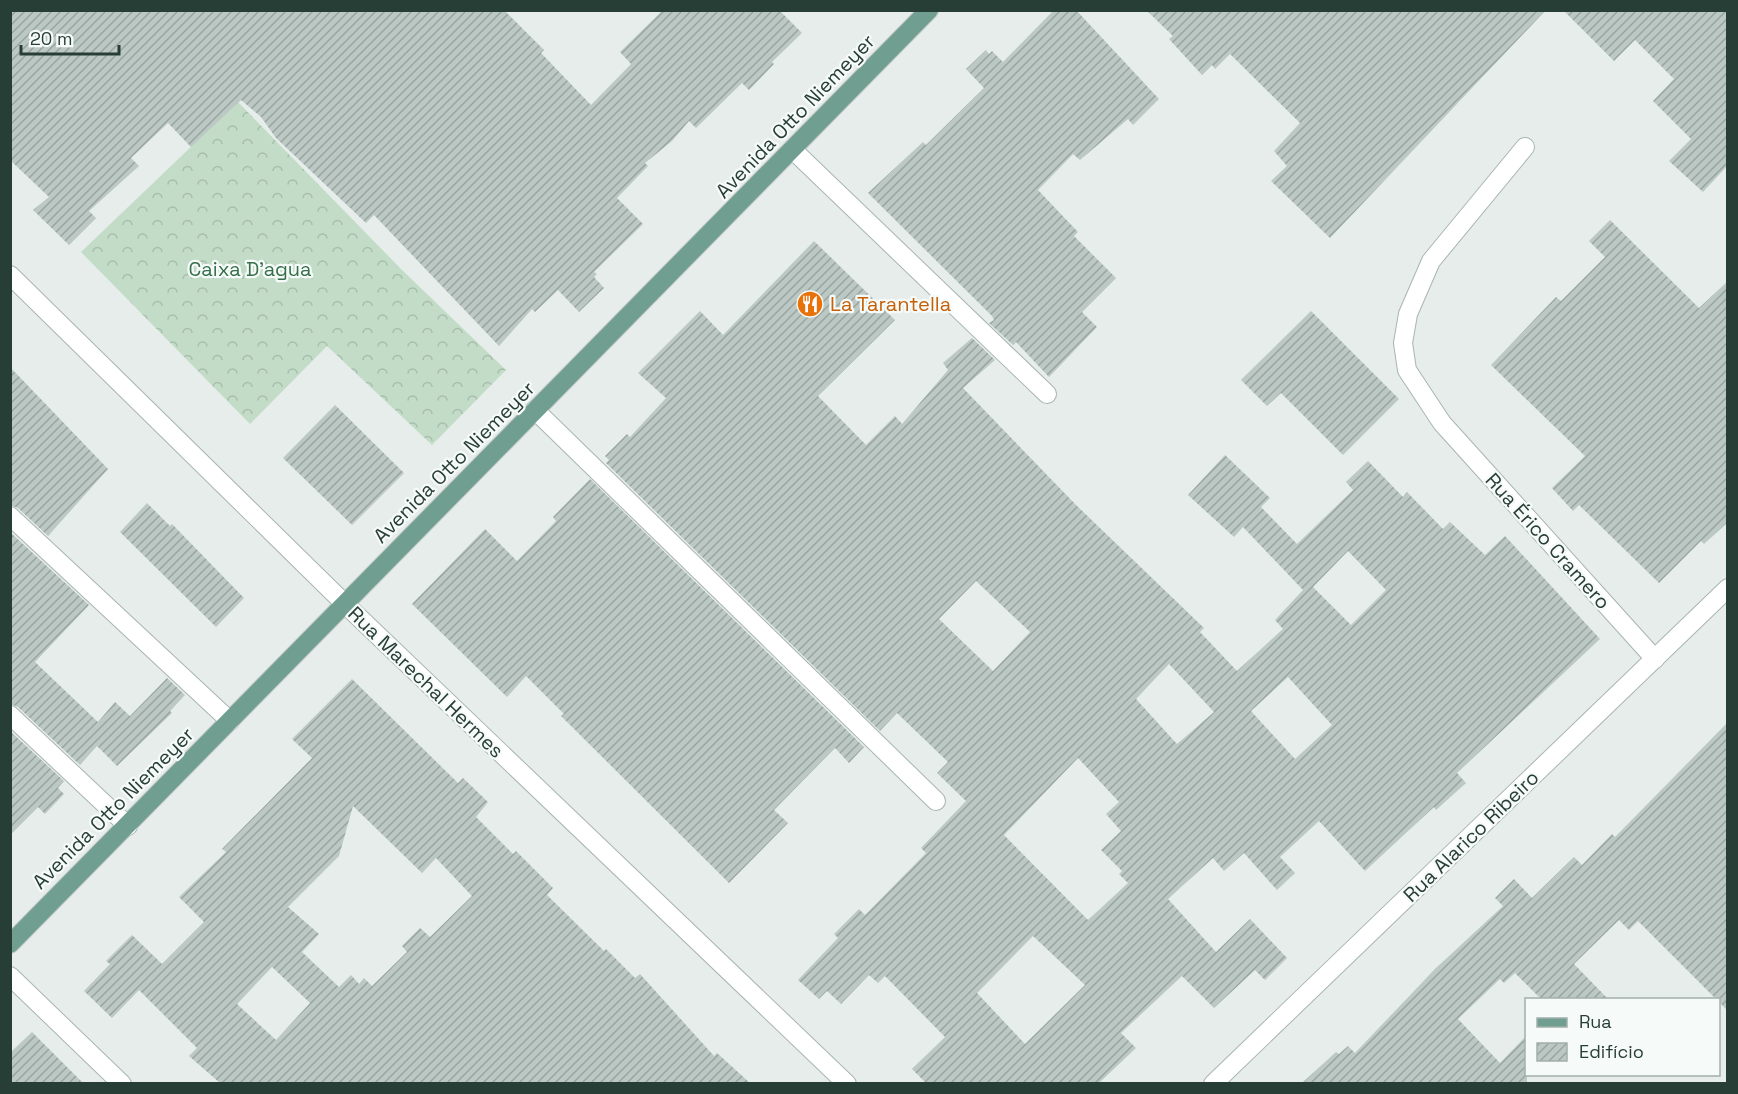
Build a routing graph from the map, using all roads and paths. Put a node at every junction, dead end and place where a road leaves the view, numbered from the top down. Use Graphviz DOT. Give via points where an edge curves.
graph roads {
  1 [pos="929,10"];
  2 [pos="1525,147"];
  3 [pos="794,151"];
  4 [pos="10,275"];
  5 [pos="1047,394"];
  6 [pos="535,410"];
  7 [pos="10,516"];
  8 [pos="1728,588"];
  9 [pos="345,604"];
  10 [pos="1655,659"];
  11 [pos="10,715"];
  12 [pos="230,721"];
  13 [pos="936,801"];
  14 [pos="128,826"];
  15 [pos="10,945"];
  16 [pos="10,976"];
  17 [pos="122,1083"];
  18 [pos="846,1083"];
  19 [pos="1214,1083"];
  1 -- 3 [label="main road, Avenida Otto Niemeyer"];
  2 -- 10 [label="street, Rua Érico Cramero" via="1431,261 1408,314 1403,343 1407,370 1442,423"];
  3 -- 5 [label="street"];
  3 -- 6 [label="main road, Avenida Otto Niemeyer"];
  4 -- 9 [label="street, Rua Marechal Hermes"];
  6 -- 9 [label="main road, Avenida Otto Niemeyer"];
  6 -- 13 [label="street"];
  7 -- 12 [label="street"];
  8 -- 10 [label="street, Rua Alarico Ribeiro"];
  9 -- 12 [label="main road, Avenida Otto Niemeyer"];
  9 -- 18 [label="street, Rua Marechal Hermes"];
  10 -- 19 [label="street, Rua Alarico Ribeiro"];
  11 -- 14 [label="street"];
  12 -- 14 [label="main road, Avenida Otto Niemeyer"];
  14 -- 15 [label="main road, Avenida Otto Niemeyer"];
  16 -- 17 [label="street"];
}
